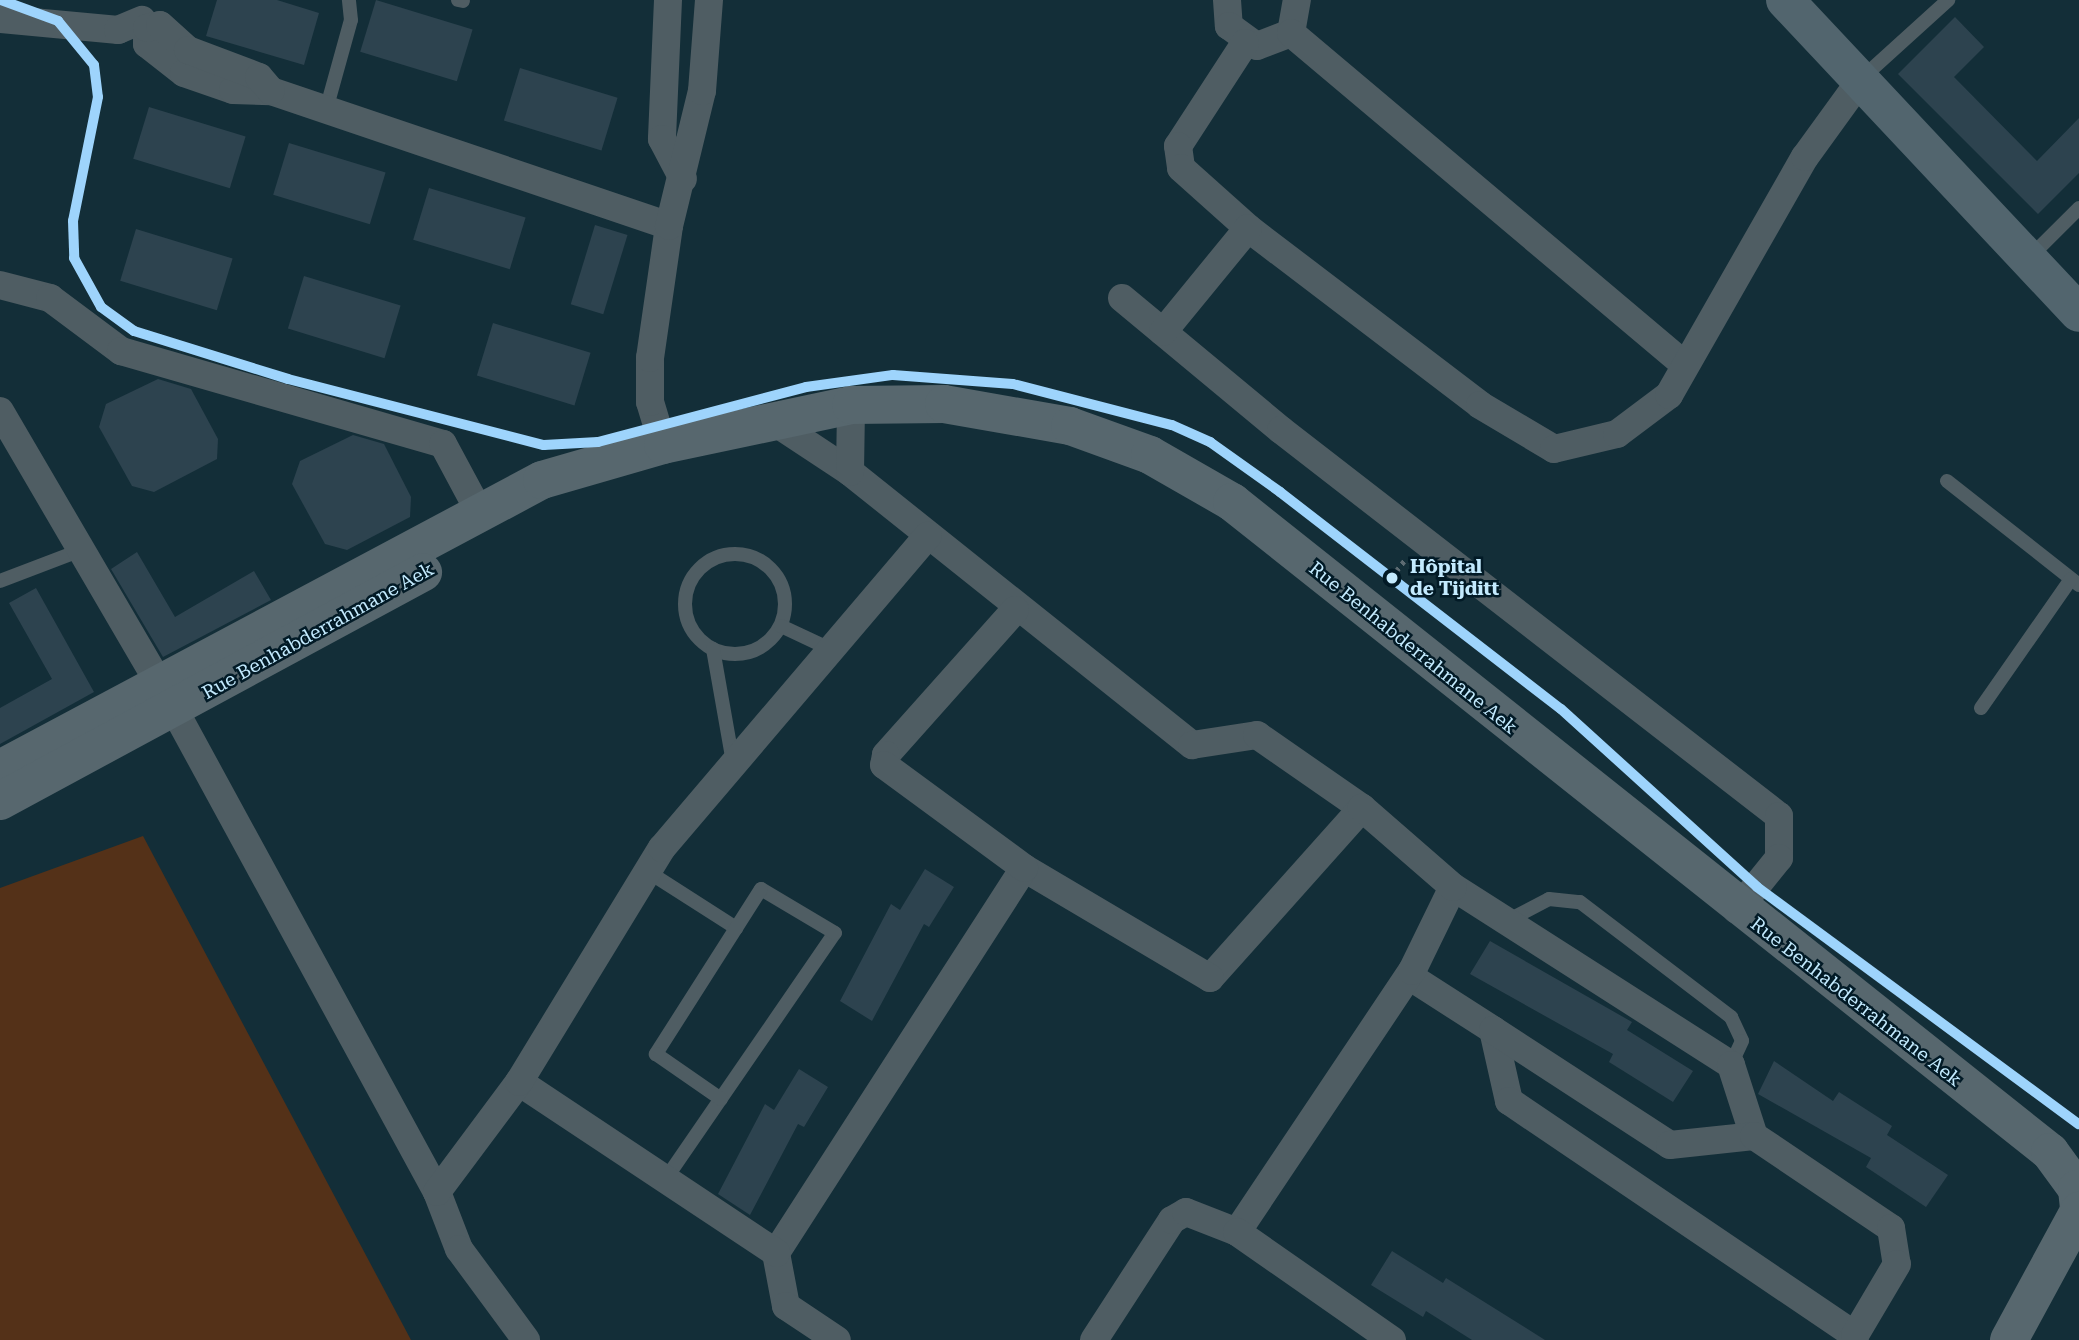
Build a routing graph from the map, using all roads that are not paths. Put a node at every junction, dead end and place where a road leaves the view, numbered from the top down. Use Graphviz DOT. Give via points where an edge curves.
graph roads {
  1 [pos="349,0"];
  2 [pos="668,0"];
  3 [pos="709,0"];
  4 [pos="1227,0"];
  5 [pos="1297,0"];
  6 [pos="1785,0"];
  7 [pos="1948,0"];
  8 [pos="142,16"];
  9 [pos="0,19"];
  10 [pos="1291,33"];
  11 [pos="1245,43"];
  12 [pos="1860,81"];
  13 [pos="326,110"];
  14 [pos="683,179"];
  15 [pos="2079,208"];
  16 [pos="669,226"];
  17 [pos="1248,228"];
  18 [pos="2027,259"];
  19 [pos="0,285"];
  20 [pos="1122,298"];
  21 [pos="2079,313"];
  22 [pos="1163,332"];
  23 [pos="1685,365"];
  24 [pos="851,405"];
  25 [pos="0,411"];
  26 [pos="776,423"];
  27 [pos="648,450"];
  28 [pos="850,472"];
  29 [pos="1947,481"];
  30 [pos="479,511"];
  31 [pos="928,536"];
  32 [pos="82,550"];
  33 [pos="0,581"];
  34 [pos="2075,582"];
  35 [pos="1015,610"];
  36 [pos="781,626"];
  37 [pos="828,648"];
  38 [pos="713,649"];
  39 [pos="167,697"];
  40 [pos="1981,708"];
  41 [pos="733,762"];
  42 [pos="0,769"];
  43 [pos="0,801"];
  44 [pos="1362,808"];
  45 [pos="1024,867"];
  46 [pos="647,872"];
  47 [pos="1453,887"];
  48 [pos="1737,910"];
  49 [pos="1509,920"];
  50 [pos="736,928"];
  51 [pos="1409,976"];
  52 [pos="1493,1030"];
  53 [pos="1731,1065"];
  54 [pos="519,1082"];
  55 [pos="721,1099"];
  56 [pos="1754,1136"];
  57 [pos="667,1177"];
  58 [pos="437,1192"];
  59 [pos="2078,1203"];
  60 [pos="1237,1232"];
  61 [pos="776,1253"];
  62 [pos="1854,1337"];
  63 [pos="526,1340"];
  64 [pos="837,1340"];
  65 [pos="1094,1340"];
  66 [pos="1392,1340"];
  67 [pos="2009,1340"];
  1 -- 13 [label="lane" via="351,20"];
  2 -- 14 [label="street" via="662,139"];
  3 -- 14 [label="street" via="702,91"];
  4 -- 11 [label="street" via="1229,26"];
  5 -- 10 [label="street"];
  6 -- 12 [label="main road"];
  7 -- 12 [label="lane"];
  8 -- 9 [label="street" via="118,30"];
  8 -- 13 [label="street" via="188,50 259,77 271,91"];
  10 -- 11 [label="street" via="1270,46"];
  10 -- 23 [label="street"];
  11 -- 17 [label="street" via="1178,146 1177,158"];
  12 -- 18 [label="main road"];
  12 -- 23 [label="street" via="1805,157"];
  13 -- 16 [label="street"];
  14 -- 16 [label="street"];
  15 -- 18 [label="lane"];
  16 -- 27 [label="street" via="650,358"];
  17 -- 22 [label="street"];
  17 -- 23 [label="street" via="1480,405 1553,449 1617,434 1669,395"];
  18 -- 21 [label="main road"];
  19 -- 30 [label="street" via="50,298 121,351 443,444"];
  20 -- 22 [label="street"];
  22 -- 48 [label="street" via="1779,816 1779,858"];
  24 -- 26 [label="main road, Rue Benhabderrahmane Aek"];
  24 -- 28 [label="street"];
  24 -- 48 [label="main road, Rue Benhabderrahmane Aek" via="944,404 1106,436 1206,484"];
  25 -- 32 [label="street"];
  26 -- 27 [label="main road, Rue Benhabderrahmane Aek"];
  26 -- 28 [label="street"];
  27 -- 30 [label="main road, Rue Benhabderrahmane Aek" via="542,480"];
  27 -- 39 [label="main road, Rue Benhabderrahmane Aek"];
  28 -- 31 [label="street"];
  29 -- 34 [label="lane"];
  30 -- 39 [label="main road, Rue Benhabderrahmane Aek"];
  31 -- 35 [label="street"];
  31 -- 37 [label="street"];
  32 -- 33 [label="lane"];
  32 -- 39 [label="street"];
  34 -- 40 [label="lane"];
  35 -- 44 [label="street" via="1192,745 1257,735"];
  35 -- 45 [label="street" via="886,755 884,765"];
  36 -- 37 [label="lane"];
  36 -- 38 [label="lane" via="759,649 736,654"];
  36 -- 38 [label="lane" via="784,594 769,566 740,554 722,555 700,569 687,591 689,625"];
  37 -- 41 [label="street"];
  38 -- 41 [label="lane"];
  39 -- 42 [label="main road, Rue Benhabderrahmane Aek"];
  39 -- 43 [label="main road, Rue Benhabderrahmane Aek"];
  39 -- 58 [label="street"];
  41 -- 46 [label="street"];
  44 -- 45 [label="street" via="1210,978"];
  44 -- 47 [label="street"];
  45 -- 61 [label="street"];
  46 -- 50 [label="lane"];
  46 -- 54 [label="street"];
  47 -- 49 [label="street"];
  47 -- 51 [label="street"];
  48 -- 59 [label="main road, Rue Benhabderrahmane Aek" via="2050,1152"];
  49 -- 53 [label="street"];
  49 -- 53 [label="lane" via="1549,899 1580,902 1731,1017 1742,1041"];
  50 -- 55 [label="lane" via="656,1054"];
  50 -- 55 [label="lane" via="761,889 835,933"];
  51 -- 52 [label="street"];
  51 -- 60 [label="street"];
  52 -- 56 [label="street" via="1670,1145"];
  52 -- 62 [label="street" via="1509,1101"];
  53 -- 56 [label="street"];
  54 -- 57 [label="street"];
  54 -- 58 [label="street"];
  55 -- 57 [label="lane"];
  56 -- 62 [label="street" via="1891,1227 1897,1264"];
  57 -- 61 [label="street"];
  58 -- 63 [label="street" via="459,1249"];
  59 -- 67 [label="main road"];
  60 -- 65 [label="street" via="1186,1212 1172,1220"];
  60 -- 66 [label="street"];
  61 -- 64 [label="street" via="786,1306"];
}
